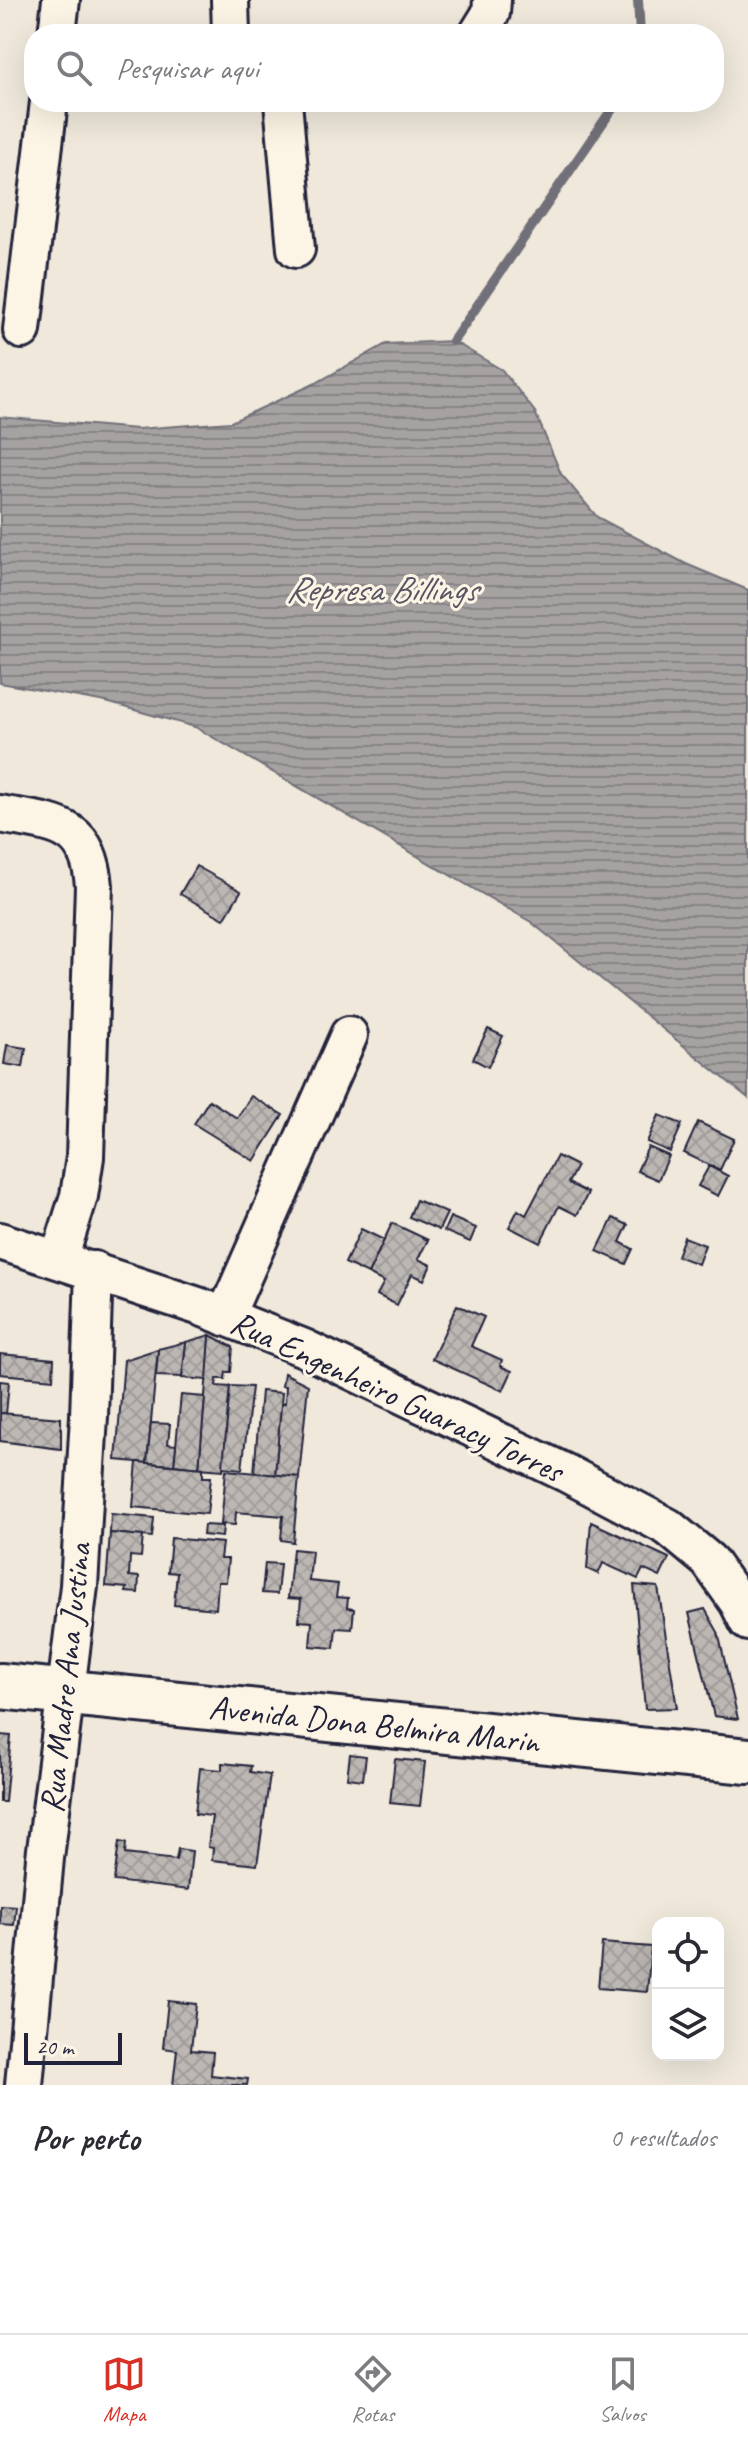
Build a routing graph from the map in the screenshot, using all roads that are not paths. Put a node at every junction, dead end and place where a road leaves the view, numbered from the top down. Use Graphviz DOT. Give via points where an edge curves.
graph roads {
  1 [pos="230,0"];
  2 [pos="492,0"];
  3 [pos="231,24"];
  4 [pos="484,24"];
  5 [pos="48,112"];
  6 [pos="284,112"];
  7 [pos="296,249"];
  8 [pos="22,330"];
  9 [pos="0,814"];
  10 [pos="349,1035"];
  11 [pos="0,1241"];
  12 [pos="59,1259"];
  13 [pos="94,1270"];
  14 [pos="225,1317"];
  15 [pos="748,1622"];
  16 [pos="0,1686"];
  17 [pos="66,1692"];
  18 [pos="748,1761"];
  19 [pos="24,2085"];
  1 -- 3 [label="street"];
  2 -- 4 [label="street"];
  5 -- 8 [label="street"];
  6 -- 7 [label="street"];
  9 -- 12 [label="street" via="73,833 93,866 85,1157"];
  10 -- 14 [label="street"];
  11 -- 12 [label="street, Rua Engenheiro Guaracy Torres"];
  12 -- 13 [label="street, Rua Engenheiro Guaracy Torres"];
  13 -- 14 [label="street, Rua Engenheiro Guaracy Torres"];
  13 -- 17 [label="street, Rua Madre Ana Justina" via="79,1586"];
  14 -- 15 [label="street, Rua Engenheiro Guaracy Torres" via="304,1348 668,1527 709,1561"];
  16 -- 17 [label="main road, Avenida Dona Belmira Marin"];
  17 -- 18 [label="main road, Avenida Dona Belmira Marin"];
  17 -- 19 [label="street, Rua Madre Ana Justina"];
}
